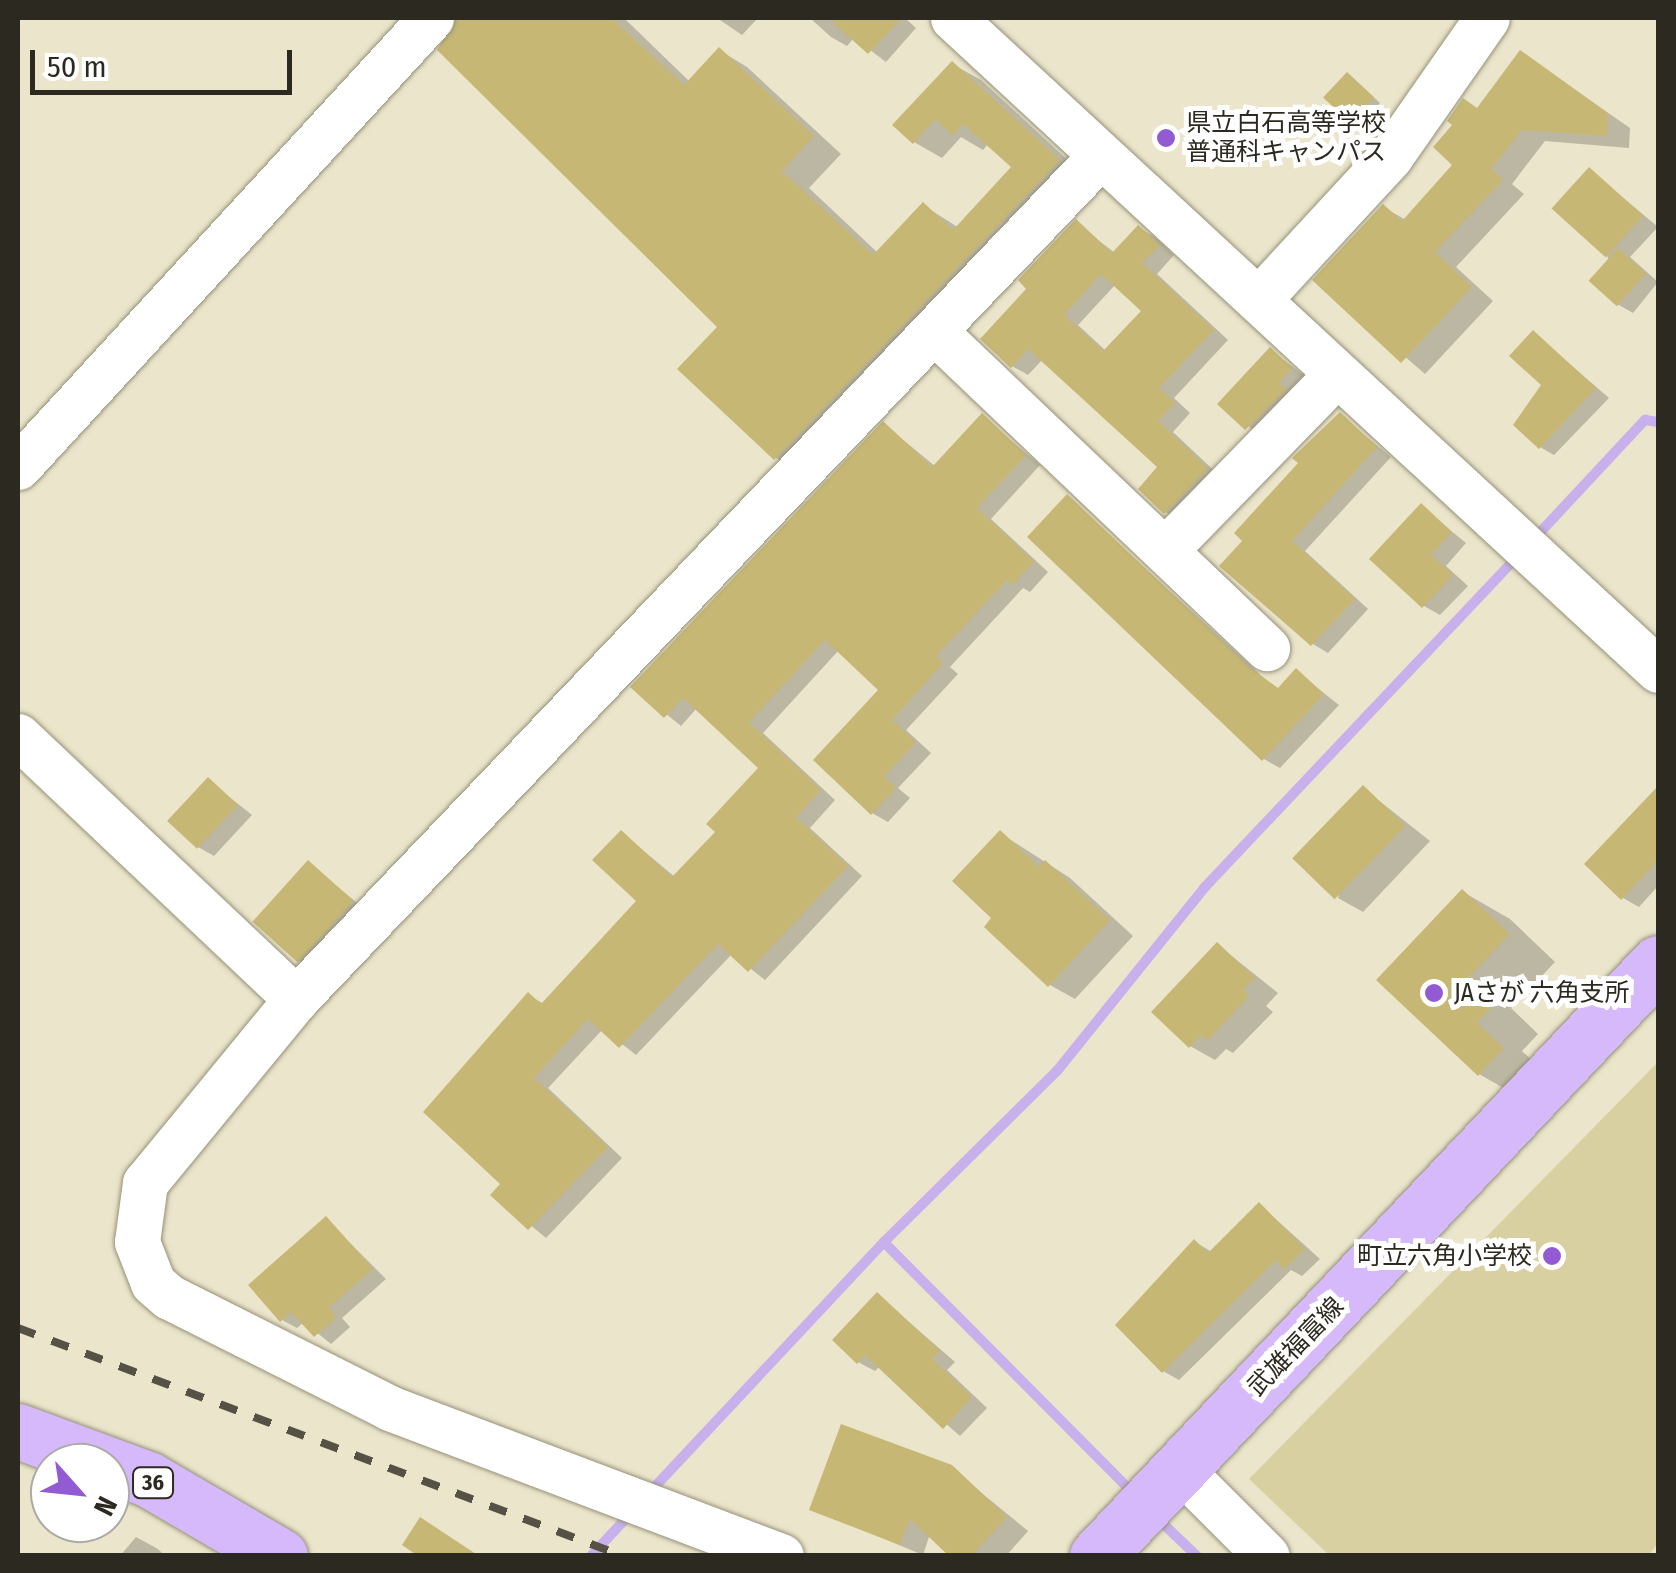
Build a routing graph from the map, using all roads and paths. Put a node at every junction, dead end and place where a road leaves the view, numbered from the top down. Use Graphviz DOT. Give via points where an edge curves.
graph roads {
  1 [pos="431,18"];
  2 [pos="953,18"];
  3 [pos="1487,18"];
  4 [pos="1101,155"];
  5 [pos="1258,300"];
  6 [pos="934,331"];
  7 [pos="1337,374"];
  8 [pos="18,468"];
  9 [pos="1166,549"];
  10 [pos="1267,648"];
  11 [pos="1658,670"];
  12 [pos="18,736"];
  13 [pos="1658,963"];
  14 [pos="296,998"];
  15 [pos="18,1432"];
  16 [pos="1141,1509"];
  17 [pos="280,1556"];
  18 [pos="781,1556"];
  19 [pos="1267,1556"];
  1 -- 8 [label="street"];
  2 -- 4 [label="street"];
  3 -- 5 [label="street" via="1390,157"];
  4 -- 5 [label="street"];
  4 -- 6 [label="street"];
  5 -- 7 [label="street"];
  6 -- 9 [label="street"];
  6 -- 14 [label="street"];
  7 -- 9 [label="street"];
  7 -- 11 [label="street"];
  9 -- 10 [label="street"];
  12 -- 14 [label="street"];
  13 -- 16 [label="main road, 武雄福富線"];
  14 -- 18 [label="street" via="145,1183 137,1242 153,1283 390,1408"];
  15 -- 17 [label="main road, 36" via="148,1479"];
  16 -- 19 [label="street"];
}
